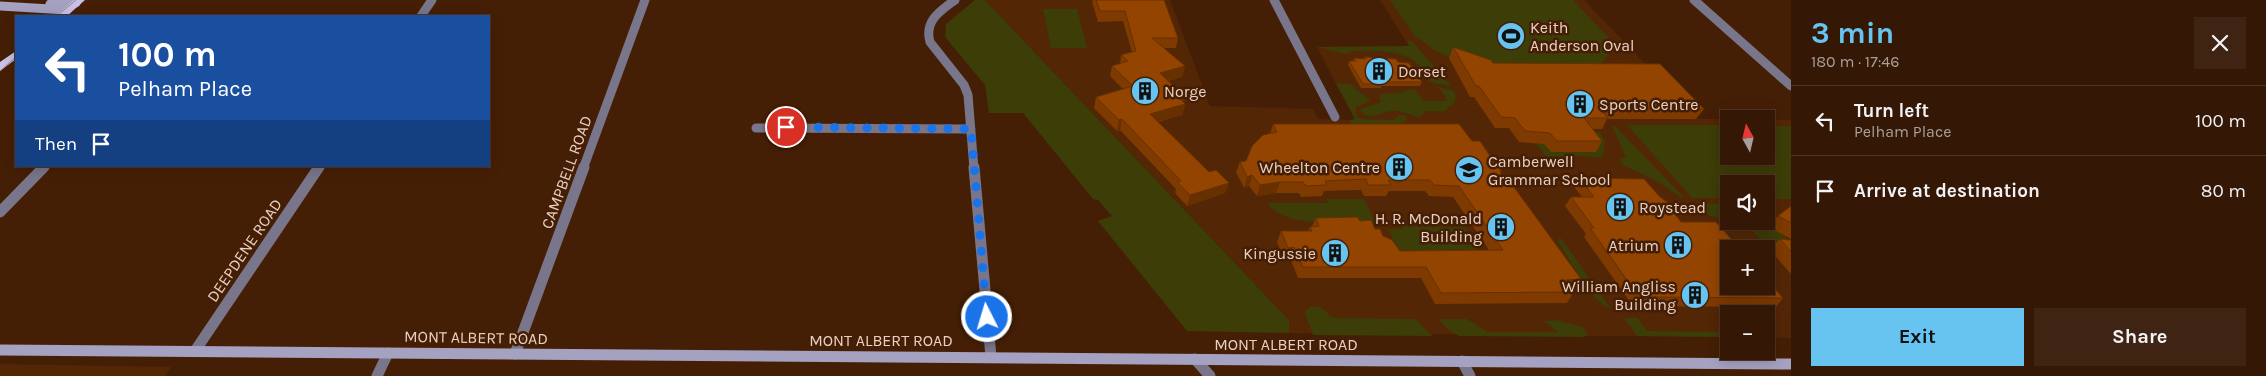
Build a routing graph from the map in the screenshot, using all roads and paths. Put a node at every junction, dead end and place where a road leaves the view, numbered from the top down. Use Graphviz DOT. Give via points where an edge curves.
graph roads {
  1 [pos="432,0"];
  2 [pos="645,0"];
  3 [pos="955,0"];
  4 [pos="1274,0"];
  5 [pos="1694,0"];
  6 [pos="78,2"];
  7 [pos="0,6"];
  8 [pos="12,6"];
  9 [pos="64,13"];
  10 [pos="422,15"];
  11 [pos="15,55"];
  12 [pos="0,68"];
  13 [pos="1791,86"];
  14 [pos="1334,117"];
  15 [pos="756,128"];
  16 [pos="971,129"];
  17 [pos="44,167"];
  18 [pos="319,167"];
  19 [pos="0,212"];
  20 [pos="0,350"];
  21 [pos="195,351"];
  22 [pos="388,352"];
  23 [pos="515,354"];
  24 [pos="991,357"];
  25 [pos="1195,359"];
  26 [pos="1462,361"];
  27 [pos="1789,367"];
  28 [pos="377,376"];
  29 [pos="1210,376"];
  30 [pos="1470,376"];
  1 -- 10 [label="street"];
  2 -- 23 [label="street, CAMPBELL ROAD"];
  3 -- 16 [label="street" via="930,20 927,30 929,40 966,90"];
  4 -- 14 [label="street"];
  5 -- 13 [label="street"];
  6 -- 8 [label="main road"];
  6 -- 9 [label="main road"];
  7 -- 8 [label="main road"];
  8 -- 9 [label="main road"];
  11 -- 12 [label="main road"];
  15 -- 16 [label="street"];
  16 -- 24 [label="street"];
  17 -- 19 [label="street"];
  18 -- 21 [label="street, DEEPDENE ROAD"];
  20 -- 21 [label="main road, MONT ALBERT ROAD"];
  21 -- 22 [label="main road, MONT ALBERT ROAD"];
  22 -- 23 [label="main road, MONT ALBERT ROAD"];
  22 -- 28 [label="street"];
  23 -- 24 [label="main road, MONT ALBERT ROAD"];
  24 -- 25 [label="main road, MONT ALBERT ROAD"];
  25 -- 26 [label="main road, MONT ALBERT ROAD"];
  25 -- 29 [label="street"];
  26 -- 27 [label="main road, MONT ALBERT ROAD"];
  26 -- 30 [label="street"];
}
